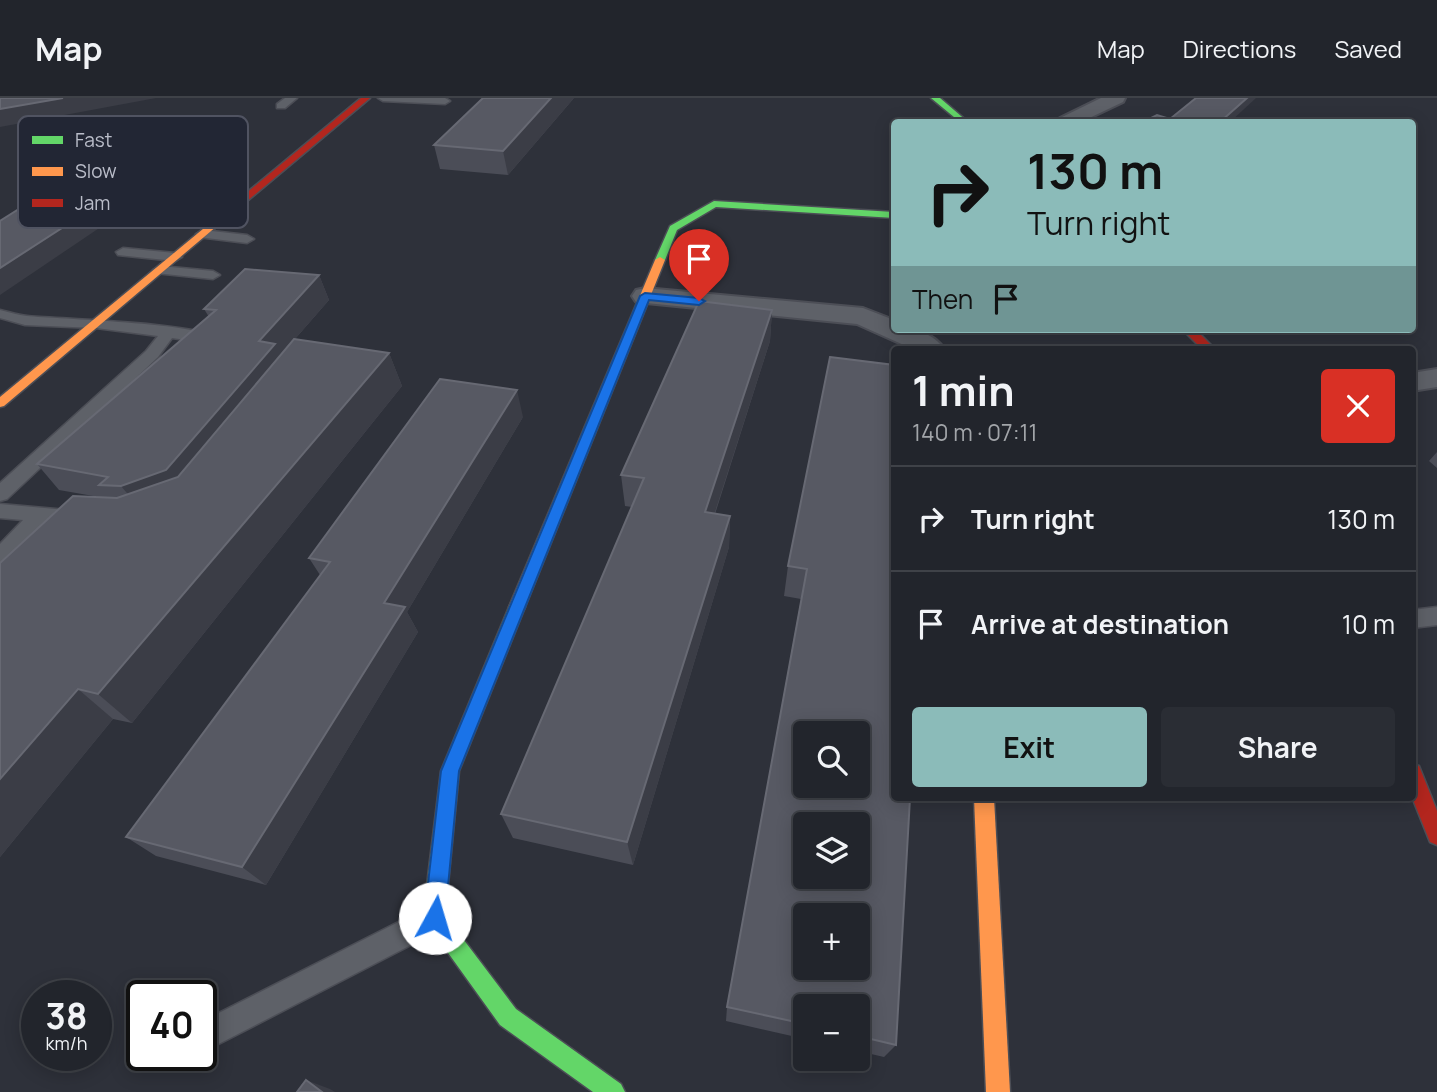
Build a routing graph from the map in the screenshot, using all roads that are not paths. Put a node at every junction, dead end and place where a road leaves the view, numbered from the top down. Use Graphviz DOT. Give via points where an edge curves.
graph roads {
  1 [pos="292,98"];
  2 [pos="366,98"];
  3 [pos="383,98"];
  4 [pos="935,98"];
  5 [pos="1116,98"];
  6 [pos="445,101"];
  7 [pos="281,106"];
  8 [pos="960,119"];
  9 [pos="1072,119"];
  10 [pos="248,196"];
  11 [pos="891,215"];
  12 [pos="210,228"];
  13 [pos="203,234"];
  14 [pos="247,239"];
  15 [pos="123,251"];
  16 [pos="175,257"];
  17 [pos="160,270"];
  18 [pos="213,275"];
  19 [pos="645,296"];
  20 [pos="0,314"];
  21 [pos="96,323"];
  22 [pos="891,329"];
  23 [pos="169,332"];
  24 [pos="900,333"];
  25 [pos="1192,333"];
  26 [pos="208,338"];
  27 [pos="928,346"];
  28 [pos="1206,346"];
  29 [pos="1437,379"];
  30 [pos="1416,382"];
  31 [pos="0,403"];
  32 [pos="0,494"];
  33 [pos="0,511"];
  34 [pos="39,516"];
  35 [pos="91,519"];
  36 [pos="0,556"];
  37 [pos="1437,616"];
  38 [pos="1416,619"];
  39 [pos="1416,778"];
  40 [pos="1430,799"];
  41 [pos="984,801"];
  42 [pos="1437,835"];
  43 [pos="435,918"];
  44 [pos="217,1030"];
  45 [pos="613,1092"];
  46 [pos="998,1092"];
  1 -- 7 [label="lane"];
  2 -- 10 [label="street"];
  3 -- 6 [label="lane"];
  4 -- 8 [label="street"];
  5 -- 9 [label="street"];
  11 -- 19 [label="street" via="714,204 673,228"];
  12 -- 13 [label="street"];
  13 -- 14 [label="lane"];
  13 -- 16 [label="street"];
  15 -- 16 [label="lane"];
  16 -- 17 [label="street"];
  17 -- 18 [label="lane"];
  17 -- 21 [label="street"];
  19 -- 22 [label="street" via="863,317"];
  19 -- 43 [label="street" via="450,771"];
  20 -- 21 [label="lane" via="25,320"];
  21 -- 23 [label="lane"];
  21 -- 31 [label="street"];
  23 -- 26 [label="lane"];
  23 -- 32 [label="lane" via="152,354"];
  24 -- 27 [label="street"];
  25 -- 28 [label="street"];
  29 -- 30 [label="street"];
  33 -- 34 [label="lane"];
  34 -- 35 [label="lane"];
  34 -- 36 [label="lane"];
  37 -- 38 [label="lane"];
  39 -- 40 [label="street"];
  40 -- 42 [label="street"];
  41 -- 46 [label="street"];
  43 -- 44 [label="lane"];
  43 -- 45 [label="street" via="508,1017"];
}
